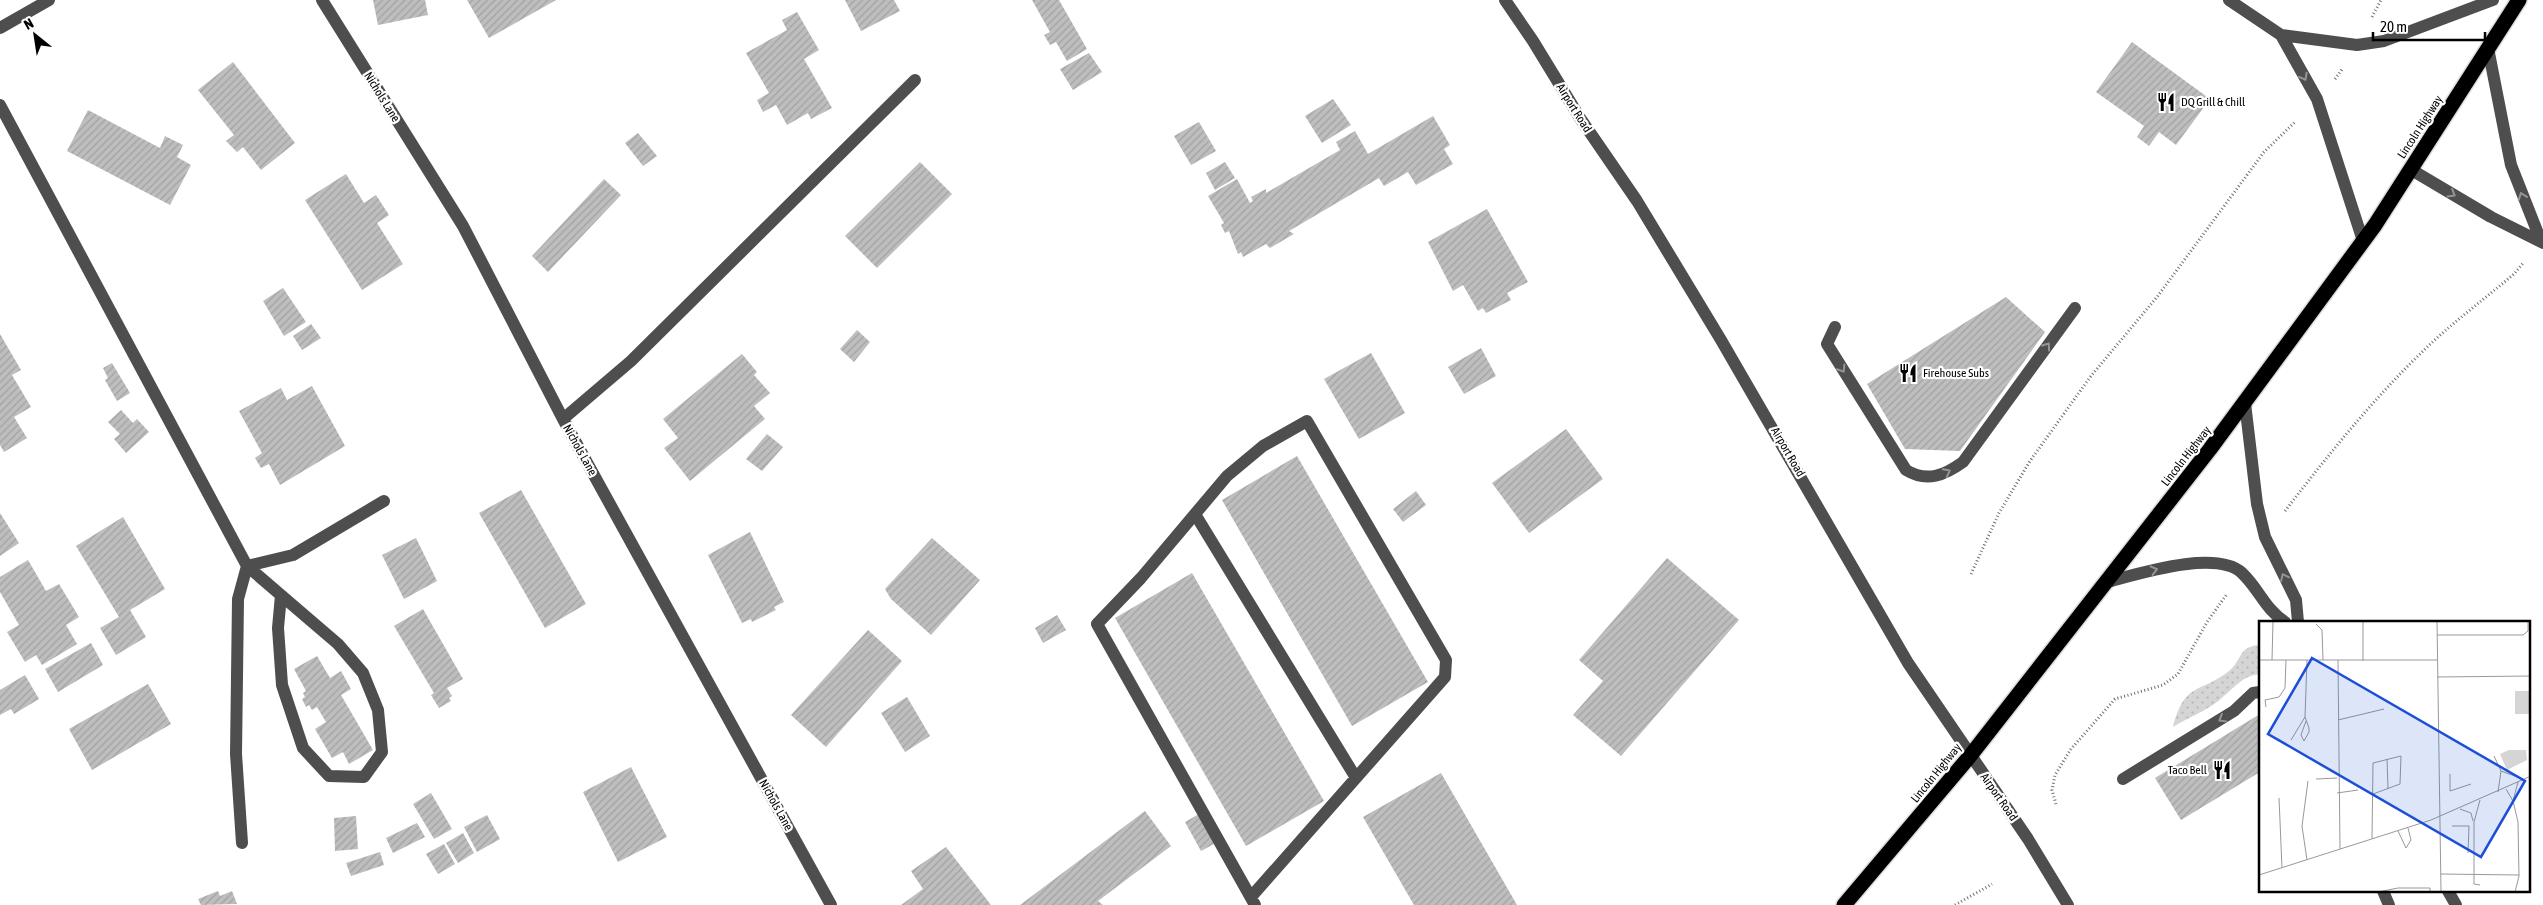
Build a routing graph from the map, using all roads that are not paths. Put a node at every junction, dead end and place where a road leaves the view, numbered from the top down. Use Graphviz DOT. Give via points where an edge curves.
graph roads {
  1 [pos="49,0"];
  2 [pos="322,0"];
  3 [pos="1505,0"];
  4 [pos="2229,0"];
  5 [pos="2493,0"];
  6 [pos="2519,0"];
  7 [pos="0,28"];
  8 [pos="2280,35"];
  9 [pos="2488,48"];
  10 [pos="915,80"];
  11 [pos="0,105"];
  12 [pos="2410,169"];
  13 [pos="2363,241"];
  14 [pos="2542,242"];
  15 [pos="2075,308"];
  16 [pos="1835,327"];
  17 [pos="2244,403"];
  18 [pos="563,419"];
  19 [pos="384,501"];
  20 [pos="1195,514"];
  21 [pos="247,566"];
  22 [pos="2107,582"];
  23 [pos="281,595"];
  24 [pos="2283,621"];
  25 [pos="2298,621"];
  26 [pos="2259,692"];
  27 [pos="1970,756"];
  28 [pos="1356,778"];
  29 [pos="2123,779"];
  30 [pos="242,843"];
  31 [pos="2383,892"];
  32 [pos="2449,892"];
  33 [pos="1253,901"];
  34 [pos="831,905"];
  35 [pos="1844,905"];
  36 [pos="2068,905"];
  37 [pos="2389,905"];
  38 [pos="2456,905"];
  1 -- 7 [label="street"];
  2 -- 18 [label="street, Nichols Lane" via="463,226"];
  3 -- 27 [label="street, Airport Road" via="1637,201 1794,461 1908,663"];
  4 -- 8 [label="street"];
  5 -- 8 [label="street" via="2384,40 2357,45"];
  6 -- 9 [label="highway, Lincoln Highway"];
  8 -- 13 [label="street, one-way" via="2317,99"];
  9 -- 12 [label="highway, Lincoln Highway"];
  14 -- 9 [label="street, one-way" via="2511,165"];
  10 -- 18 [label="street" via="631,361"];
  11 -- 21 [label="street"];
  12 -- 13 [label="highway, Lincoln Highway"];
  12 -- 14 [label="street, one-way" via="2491,217"];
  13 -- 17 [label="highway, Lincoln Highway"];
  16 -- 15 [label="street, one-way" via="1827,344 1906,470 1914,475 1941,476 1963,462"];
  17 -- 22 [label="highway, Lincoln Highway"];
  25 -- 17 [label="street, one-way" via="2296,600 2265,537 2257,504"];
  18 -- 34 [label="street, Nichols Lane"];
  19 -- 21 [label="street" via="293,555"];
  20 -- 28 [label="street"];
  20 -- 28 [label="street" via="1227,476 1248,458 1307,421 1446,660 1445,677"];
  20 -- 33 [label="street" via="1097,624"];
  21 -- 23 [label="street"];
  21 -- 30 [label="street" via="238,600 236,754"];
  22 -- 24 [label="street, one-way" via="2175,565 2205,562 2224,566 2242,572 2272,614"];
  22 -- 27 [label="highway, Lincoln Highway"];
  23 -- 23 [label="street" via="338,644 363,673 378,710 382,752 364,778 329,776 304,748 282,684 278,628"];
  26 -- 29 [label="street, one-way" via="2253,693 2234,711"];
  27 -- 35 [label="highway, Lincoln Highway"];
  27 -- 36 [label="street, Airport Road" via="2028,839"];
  28 -- 33 [label="street"];
  31 -- 37 [label="street"];
  32 -- 38 [label="street"];
}
